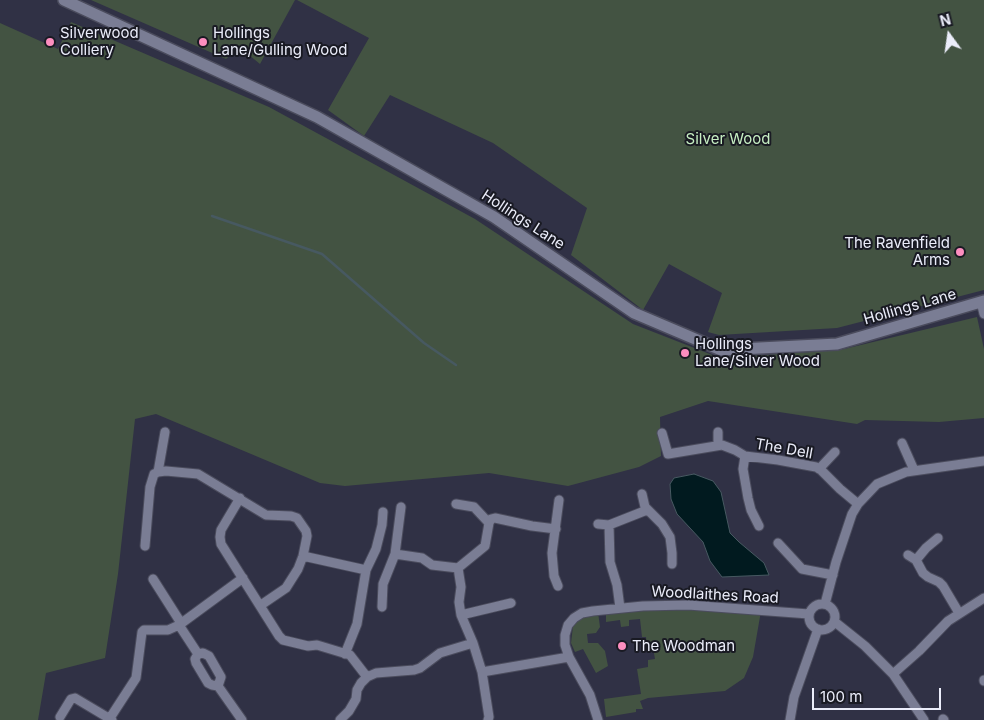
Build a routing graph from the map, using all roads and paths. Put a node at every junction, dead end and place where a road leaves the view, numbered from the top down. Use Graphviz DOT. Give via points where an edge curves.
graph roads {
  1 [pos="64,0"];
  2 [pos="983,302"];
  3 [pos="984,314"];
  4 [pos="165,432"];
  5 [pos="718,432"];
  6 [pos="662,433"];
  7 [pos="902,443"];
  8 [pos="718,445"];
  9 [pos="836,452"];
  10 [pos="745,456"];
  11 [pos="984,461"];
  12 [pos="819,469"];
  13 [pos="914,470"];
  14 [pos="158,472"];
  15 [pos="642,494"];
  16 [pos="240,498"];
  17 [pos="559,500"];
  18 [pos="456,504"];
  19 [pos="858,504"];
  20 [pos="401,507"];
  21 [pos="647,510"];
  22 [pos="383,512"];
  23 [pos="489,523"];
  24 [pos="598,524"];
  25 [pos="609,525"];
  26 [pos="759,526"];
  27 [pos="556,529"];
  28 [pos="938,538"];
  29 [pos="778,543"];
  30 [pos="145,546"];
  31 [pos="395,554"];
  32 [pos="303,556"];
  33 [pos="672,564"];
  34 [pos="458,568"];
  35 [pos="366,570"];
  36 [pos="833,575"];
  37 [pos="243,578"];
  38 [pos="154,579"];
  39 [pos="558,586"];
  40 [pos="984,598"];
  41 [pos="511,603"];
  42 [pos="825,604"];
  43 [pos="261,605"];
  44 [pos="382,607"];
  45 [pos="620,608"];
  46 [pos="959,613"];
  47 [pos="809,614"];
  48 [pos="462,615"];
  49 [pos="835,622"];
  50 [pos="180,624"];
  51 [pos="818,629"];
  52 [pos="473,644"];
  53 [pos="198,654"];
  54 [pos="345,654"];
  55 [pos="569,657"];
  56 [pos="482,672"];
  57 [pos="893,674"];
  58 [pos="367,677"];
  59 [pos="218,686"];
  60 [pos="60,717"];
  61 [pos="111,719"];
  62 [pos="242,720"];
  63 [pos="340,720"];
  64 [pos="488,720"];
  65 [pos="598,720"];
  66 [pos="790,720"];
  67 [pos="924,720"];
  1 -- 2 [label="street, Hollings Lane" via="317,117 494,217 634,313 721,350 837,344"];
  2 -- 3 [label="street"];
  4 -- 14 [label="street"];
  5 -- 8 [label="street"];
  6 -- 8 [label="street" via="668,454"];
  7 -- 13 [label="street"];
  8 -- 10 [label="street, The Dell"];
  9 -- 12 [label="street, The Dell"];
  10 -- 12 [label="street, The Dell"];
  10 -- 26 [label="street" via="743,469 748,498"];
  11 -- 13 [label="street"];
  12 -- 19 [label="street, The Dell"];
  13 -- 19 [label="street" via="877,484"];
  14 -- 16 [label="street" via="198,474"];
  14 -- 30 [label="street" via="150,486"];
  15 -- 21 [label="street"];
  16 -- 32 [label="street" via="266,515 297,518 306,531"];
  16 -- 37 [label="street" via="220,537 221,544"];
  17 -- 27 [label="street"];
  18 -- 23 [label="street" via="477,509"];
  19 -- 36 [label="street"];
  20 -- 31 [label="street"];
  21 -- 25 [label="street"];
  21 -- 33 [label="street" via="670,537"];
  22 -- 35 [label="street" via="376,549"];
  23 -- 27 [label="street" via="495,518"];
  23 -- 34 [label="street" via="485,546"];
  24 -- 25 [label="street"];
  25 -- 45 [label="street" via="610,562"];
  27 -- 39 [label="street" via="552,553"];
  28 -- 46 [label="street" via="912,557 925,575 943,586"];
  29 -- 36 [label="street" via="802,568"];
  31 -- 34 [label="street" via="422,558 432,565"];
  31 -- 44 [label="street" via="383,584"];
  32 -- 35 [label="street"];
  32 -- 43 [label="street" via="286,588"];
  34 -- 48 [label="street"];
  35 -- 54 [label="street" via="357,624"];
  36 -- 42 [label="street"];
  37 -- 43 [label="street"];
  37 -- 50 [label="street"];
  38 -- 50 [label="street"];
  40 -- 46 [label="street"];
  41 -- 48 [label="street"];
  42 -- 47 [label="street" via="815,605"];
  42 -- 49 [label="street" via="834,610"];
  43 -- 54 [label="street" via="283,640 317,645"];
  45 -- 47 [label="street, Woodlaithes Road" via="688,605"];
  45 -- 55 [label="street, Woodlaithes Road" via="582,613 574,618 564,635"];
  46 -- 57 [label="street"];
  47 -- 51 [label="street" via="811,624"];
  48 -- 52 [label="street"];
  49 -- 51 [label="street" via="828,629"];
  49 -- 57 [label="street"];
  50 -- 53 [label="street"];
  50 -- 61 [label="street" via="168,630 147,629 142,632 136,678"];
  51 -- 66 [label="street" via="794,697"];
  52 -- 56 [label="street"];
  52 -- 58 [label="street" via="440,653 414,670 376,673"];
  53 -- 59 [label="street" via="196,663 208,683"];
  53 -- 59 [label="street" via="209,656 221,678"];
  54 -- 58 [label="street" via="352,656"];
  55 -- 56 [label="street"];
  55 -- 65 [label="street, Woodlaithes Road" via="590,694"];
  56 -- 64 [label="street"];
  57 -- 67 [label="street"];
  58 -- 63 [label="street"];
  59 -- 62 [label="street"];
  60 -- 61 [label="street" via="71,699 75,698"];
}
